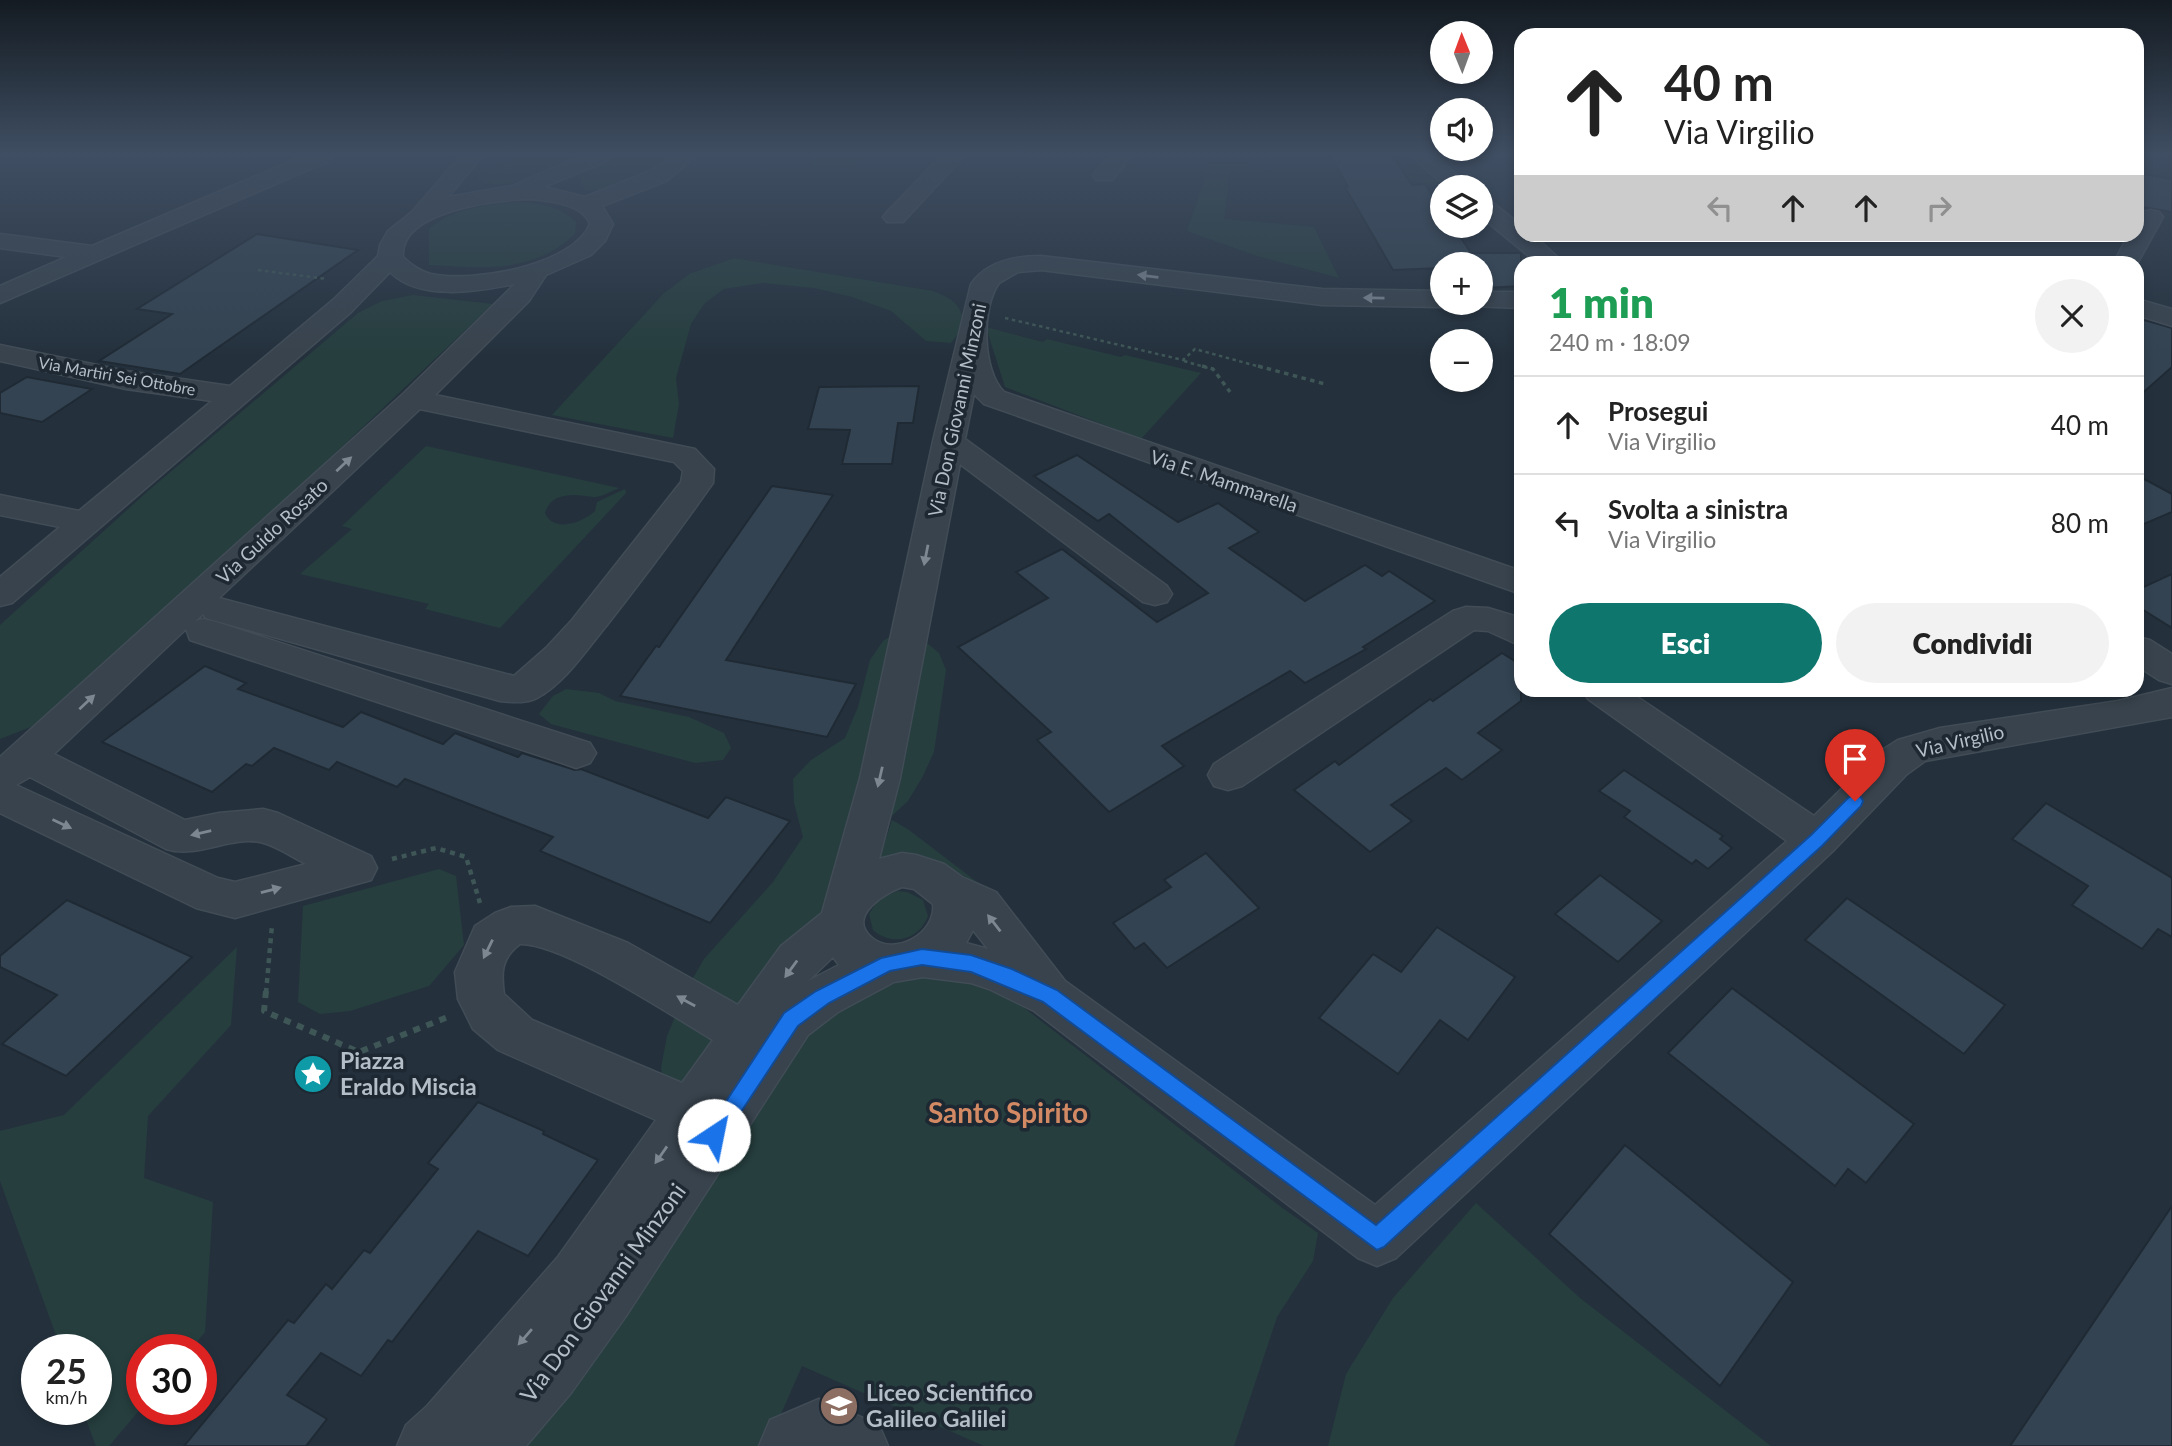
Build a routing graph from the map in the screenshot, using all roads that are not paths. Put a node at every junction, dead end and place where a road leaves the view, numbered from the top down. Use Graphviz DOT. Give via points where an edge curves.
graph roads {
  1 [pos="168,222"];
  2 [pos="412,222"];
  3 [pos="600,222"];
  4 [pos="0,240"];
  5 [pos="1527,242"];
  6 [pos="96,254"];
  7 [pos="1544,256"];
  8 [pos="390,258"];
  9 [pos="535,272"];
  10 [pos="429,281"];
  11 [pos="0,295"];
  12 [pos="339,299"];
  13 [pos="1430,299"];
  14 [pos="1493,300"];
  15 [pos="1514,300"];
  16 [pos="303,304"];
  17 [pos="2144,309"];
  18 [pos="2172,318"];
  19 [pos="974,324"];
  20 [pos="0,353"];
  21 [pos="234,395"];
  22 [pos="414,399"];
  23 [pos="948,441"];
  24 [pos="0,505"];
  25 [pos="84,522"];
  26 [pos="1514,581"];
  27 [pos="1155,594"];
  28 [pos="0,595"];
  29 [pos="218,610"];
  30 [pos="174,621"];
  31 [pos="1514,629"];
  32 [pos="2144,653"];
  33 [pos="2172,671"];
  34 [pos="1611,697"];
  35 [pos="2149,698"];
  36 [pos="576,752"];
  37 [pos="19,758"];
  38 [pos="1228,775"];
  39 [pos="0,795"];
  40 [pos="1817,840"];
  41 [pos="948,890"];
  42 [pos="843,916"];
  43 [pos="905,960"];
  44 [pos="1050,996"];
  45 [pos="746,1034"];
  46 [pos="692,1111"];
  47 [pos="428,1446"];
  48 [pos="486,1446"];
  49 [pos="789,1446"];
  50 [pos="858,1446"];
  1 -- 6 [label="street"];
  2 -- 8 [label="street" via="391,245"];
  3 -- 9 [label="street" via="596,237 583,250"];
  4 -- 6 [label="street"];
  5 -- 7 [label="street"];
  6 -- 11 [label="street"];
  8 -- 10 [label="street" via="397,267"];
  8 -- 12 [label="street"];
  9 -- 10 [label="street" via="480,283"];
  9 -- 22 [label="street, Via Guido Rosato" via="520,296"];
  10 -- 12 [label="street"];
  12 -- 16 [label="street"];
  12 -- 21 [label="street"];
  13 -- 19 [label="street, Via Don Giovanni Minzoni, one-way" via="1318,296 1032,263 1008,266 990,277"];
  14 -- 15 [label="street"];
  17 -- 18 [label="street"];
  19 -- 23 [label="street, Via Don Giovanni Minzoni"];
  19 -- 26 [label="street, Via E. Mammarella" via="980,384 994,398"];
  20 -- 21 [label="street, Via Martiri Sei Ottobre" via="126,380"];
  21 -- 25 [label="street"];
  22 -- 29 [label="street" via="684,455 699,469 696,483 544,675 521,689 500,688"];
  30 -- 22 [label="street, Via Guido Rosato, one-way"];
  23 -- 27 [label="street"];
  23 -- 42 [label="street, Via Don Giovanni Minzoni, one-way" via="880,778"];
  24 -- 25 [label="street"];
  25 -- 28 [label="street"];
  30 -- 36 [label="street"];
  37 -- 30 [label="street, Via Guido Rosato, one-way"];
  31 -- 38 [label="street" via="1487,618 1466,619"];
  32 -- 33 [label="street"];
  34 -- 40 [label="street"];
  35 -- 40 [label="street, Via Virgilio" via="1912,750 1893,763"];
  39 -- 37 [label="street, one-way" via="211,895 236,900 356,868 263,825 181,837"];
  40 -- 44 [label="street, Via Virgilio" via="1377,1239"];
  41 -- 42 [label="street, Via Don Giovanni Minzoni" via="936,878 920,872 883,873 852,893"];
  41 -- 43 [label="street, Via Don Giovanni Minzoni" via="954,903 949,933 937,947"];
  44 -- 41 [label="street, Via Virgilio, one-way" via="980,905"];
  42 -- 43 [label="street" via="845,938 855,950 870,960"];
  42 -- 45 [label="street, Via Don Giovanni Minzoni, one-way" via="797,960"];
  43 -- 44 [label="street, Via Virgilio" via="971,963"];
  43 -- 48 [label="street, Via Don Giovanni Minzoni" via="822,997 791,1020 551,1373"];
  45 -- 46 [label="street, Via Don Giovanni Minzoni"];
  45 -- 46 [label="street, one-way" via="612,957 535,925 511,926 491,940 478,972 489,1014 515,1035"];
  46 -- 47 [label="street, Via Don Giovanni Minzoni, one-way" via="576,1277"];
  49 -- 50 [label="street" via="818,1429"];
}
